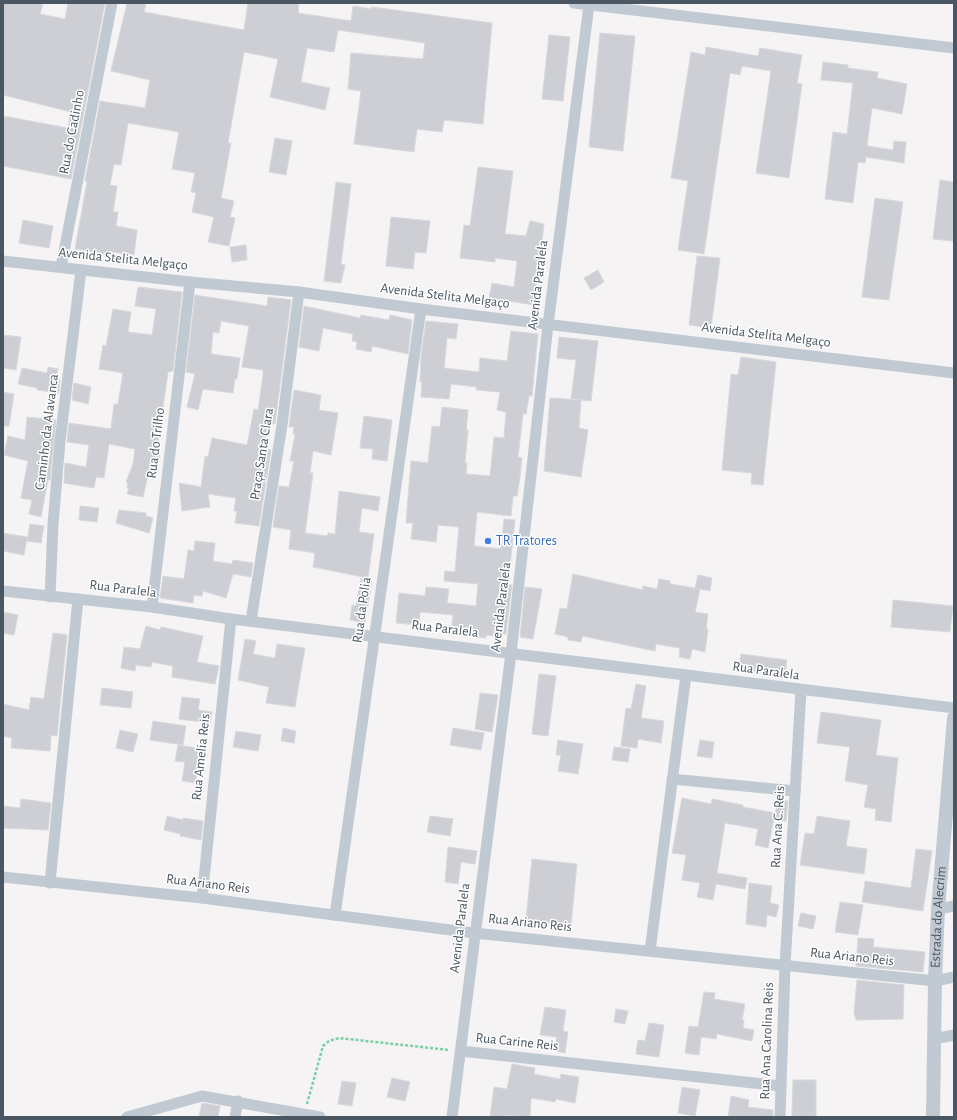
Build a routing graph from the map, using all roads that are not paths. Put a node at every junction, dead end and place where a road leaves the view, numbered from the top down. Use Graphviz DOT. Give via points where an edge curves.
graph roads {
  1 [pos="112,3"];
  2 [pos="574,3"];
  3 [pos="589,5"];
  4 [pos="954,48"];
  5 [pos="3,261"];
  6 [pos="61,267"];
  7 [pos="81,270"];
  8 [pos="190,282"];
  9 [pos="299,292"];
  10 [pos="421,309"];
  11 [pos="548,324"];
  12 [pos="954,373"];
  13 [pos="3,591"];
  14 [pos="50,597"];
  15 [pos="78,599"];
  16 [pos="152,607"];
  17 [pos="231,619"];
  18 [pos="251,621"];
  19 [pos="374,636"];
  20 [pos="511,653"];
  21 [pos="686,675"];
  22 [pos="801,690"];
  23 [pos="954,708"];
  24 [pos="954,718"];
  25 [pos="672,779"];
  26 [pos="795,791"];
  27 [pos="3,877"];
  28 [pos="50,883"];
  29 [pos="202,898"];
  30 [pos="954,906"];
  31 [pos="938,909"];
  32 [pos="335,915"];
  33 [pos="474,933"];
  34 [pos="650,951"];
  35 [pos="785,966"];
  36 [pos="954,977"];
  37 [pos="935,981"];
  38 [pos="954,1035"];
  39 [pos="934,1039"];
  40 [pos="461,1051"];
  41 [pos="781,1086"];
  42 [pos="238,1101"];
  43 [pos="126,1117"];
  44 [pos="235,1117"];
  45 [pos="320,1117"];
  46 [pos="452,1117"];
  47 [pos="780,1117"];
  48 [pos="933,1117"];
  1 -- 6 [label="street, Rua do Cadinho"];
  2 -- 3 [label="street"];
  3 -- 4 [label="street"];
  3 -- 11 [label="street, Avenida Paralela"];
  5 -- 6 [label="street, Avenida Stelita Melgaço"];
  6 -- 7 [label="street, Avenida Stelita Melgaço"];
  7 -- 8 [label="street, Avenida Stelita Melgaço"];
  7 -- 14 [label="street, Caminho da Alavanca" via="52,524"];
  8 -- 9 [label="street, Avenida Stelita Melgaço"];
  8 -- 16 [label="street, Rua do Trilho"];
  9 -- 10 [label="street, Avenida Stelita Melgaço"];
  9 -- 18 [label="street, Praça Santa Clara" via="282,425"];
  10 -- 11 [label="street, Avenida Stelita Melgaço"];
  10 -- 19 [label="street, Rua da Polia"];
  11 -- 12 [label="street, Avenida Stelita Melgaço"];
  11 -- 20 [label="street, Avenida Paralela"];
  13 -- 14 [label="street, Rua Paralela"];
  14 -- 15 [label="street, Rua Paralela"];
  15 -- 16 [label="street, Rua Paralela"];
  15 -- 28 [label="street"];
  16 -- 17 [label="street, Rua Paralela"];
  17 -- 18 [label="street, Rua Paralela"];
  17 -- 29 [label="street, Rua Amelia Reis"];
  18 -- 19 [label="street, Rua Paralela"];
  19 -- 20 [label="street, Rua Paralela"];
  19 -- 32 [label="street, Rua da Polia"];
  20 -- 21 [label="street, Rua Paralela"];
  20 -- 33 [label="street, Avenida Paralela"];
  21 -- 22 [label="street, Rua Paralela"];
  21 -- 25 [label="street"];
  22 -- 23 [label="street, Rua Paralela"];
  22 -- 26 [label="street, Rua Ana C. Reis"];
  24 -- 31 [label="street, Estrada do Alecrim"];
  25 -- 26 [label="street"];
  25 -- 34 [label="street"];
  26 -- 35 [label="street, Rua Ana C. Reis"];
  27 -- 28 [label="street, Rua Ariano Reis"];
  28 -- 29 [label="street, Rua Ariano Reis"];
  29 -- 32 [label="street, Rua Ariano Reis"];
  30 -- 31 [label="street"];
  31 -- 37 [label="street, Estrada do Alecrim"];
  32 -- 33 [label="street, Rua Ariano Reis"];
  33 -- 34 [label="street, Rua Ariano Reis"];
  33 -- 40 [label="street, Avenida Paralela"];
  34 -- 35 [label="street, Rua Ariano Reis"];
  35 -- 37 [label="street, Rua Ariano Reis"];
  35 -- 41 [label="street, Rua Ana Carolina Reis"];
  36 -- 37 [label="street, Rua Ariano Reis"];
  37 -- 39 [label="street, Estrada do Alecrim"];
  38 -- 39 [label="street"];
  39 -- 48 [label="street, Estrada do Alecrim"];
  40 -- 41 [label="street, Rua Carine Reis"];
  40 -- 46 [label="street, Avenida Paralela"];
  41 -- 47 [label="street, Rua Ana Carolina Reis"];
  42 -- 43 [label="street" via="202,1096"];
  42 -- 44 [label="street"];
  42 -- 45 [label="street"];
}
